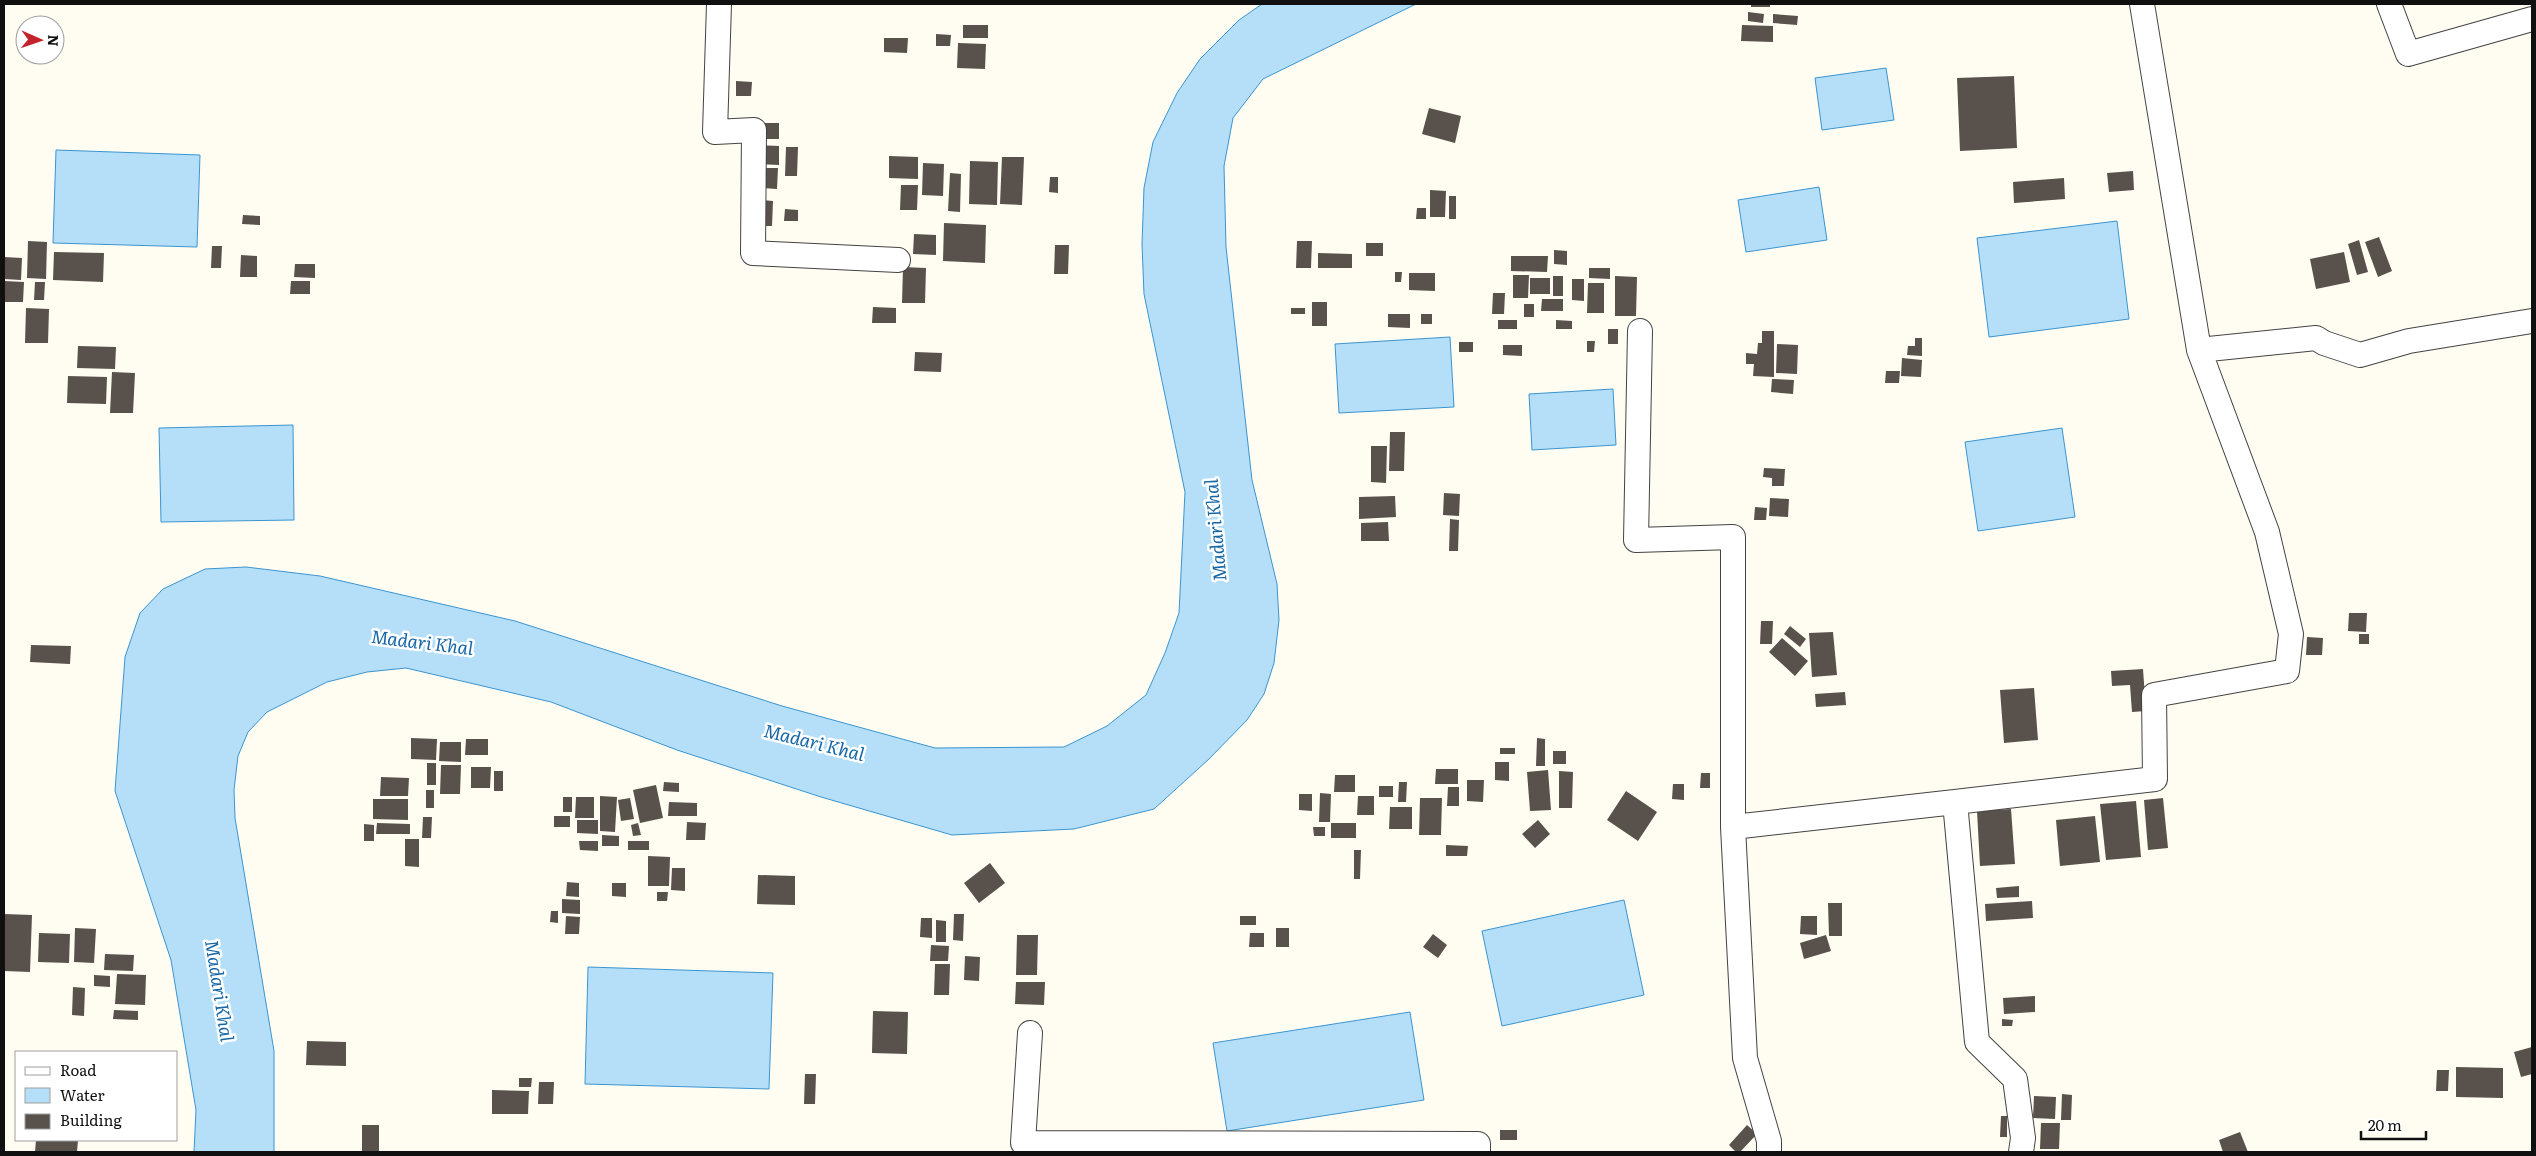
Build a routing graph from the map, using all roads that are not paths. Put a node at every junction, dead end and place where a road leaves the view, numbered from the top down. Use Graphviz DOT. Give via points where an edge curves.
graph roads {
  1 [pos="718,4"];
  2 [pos="2142,4"];
  3 [pos="2389,4"];
  4 [pos="2532,19"];
  5 [pos="898,260"];
  6 [pos="2532,321"];
  7 [pos="1640,331"];
  8 [pos="2199,350"];
  9 [pos="1955,802"];
  10 [pos="1733,827"];
  11 [pos="1030,1033"];
  12 [pos="1478,1152"];
  13 [pos="1769,1152"];
  14 [pos="2021,1152"];
  1 -- 5 [label="street" via="715,132 754,130 753,253"];
  2 -- 8 [label="street"];
  3 -- 4 [label="street" via="2408,54"];
  6 -- 8 [label="street" via="2434,336 2360,355 2316,338"];
  7 -- 10 [label="street" via="1636,540 1733,537"];
  8 -- 9 [label="street" via="2267,532 2291,634 2287,671 2154,695 2155,779"];
  9 -- 10 [label="street"];
  9 -- 14 [label="street" via="1977,1042 2015,1079 2023,1138"];
  10 -- 13 [label="street" via="1745,1058 1769,1141"];
  11 -- 12 [label="street" via="1023,1143 1478,1144"];
}
